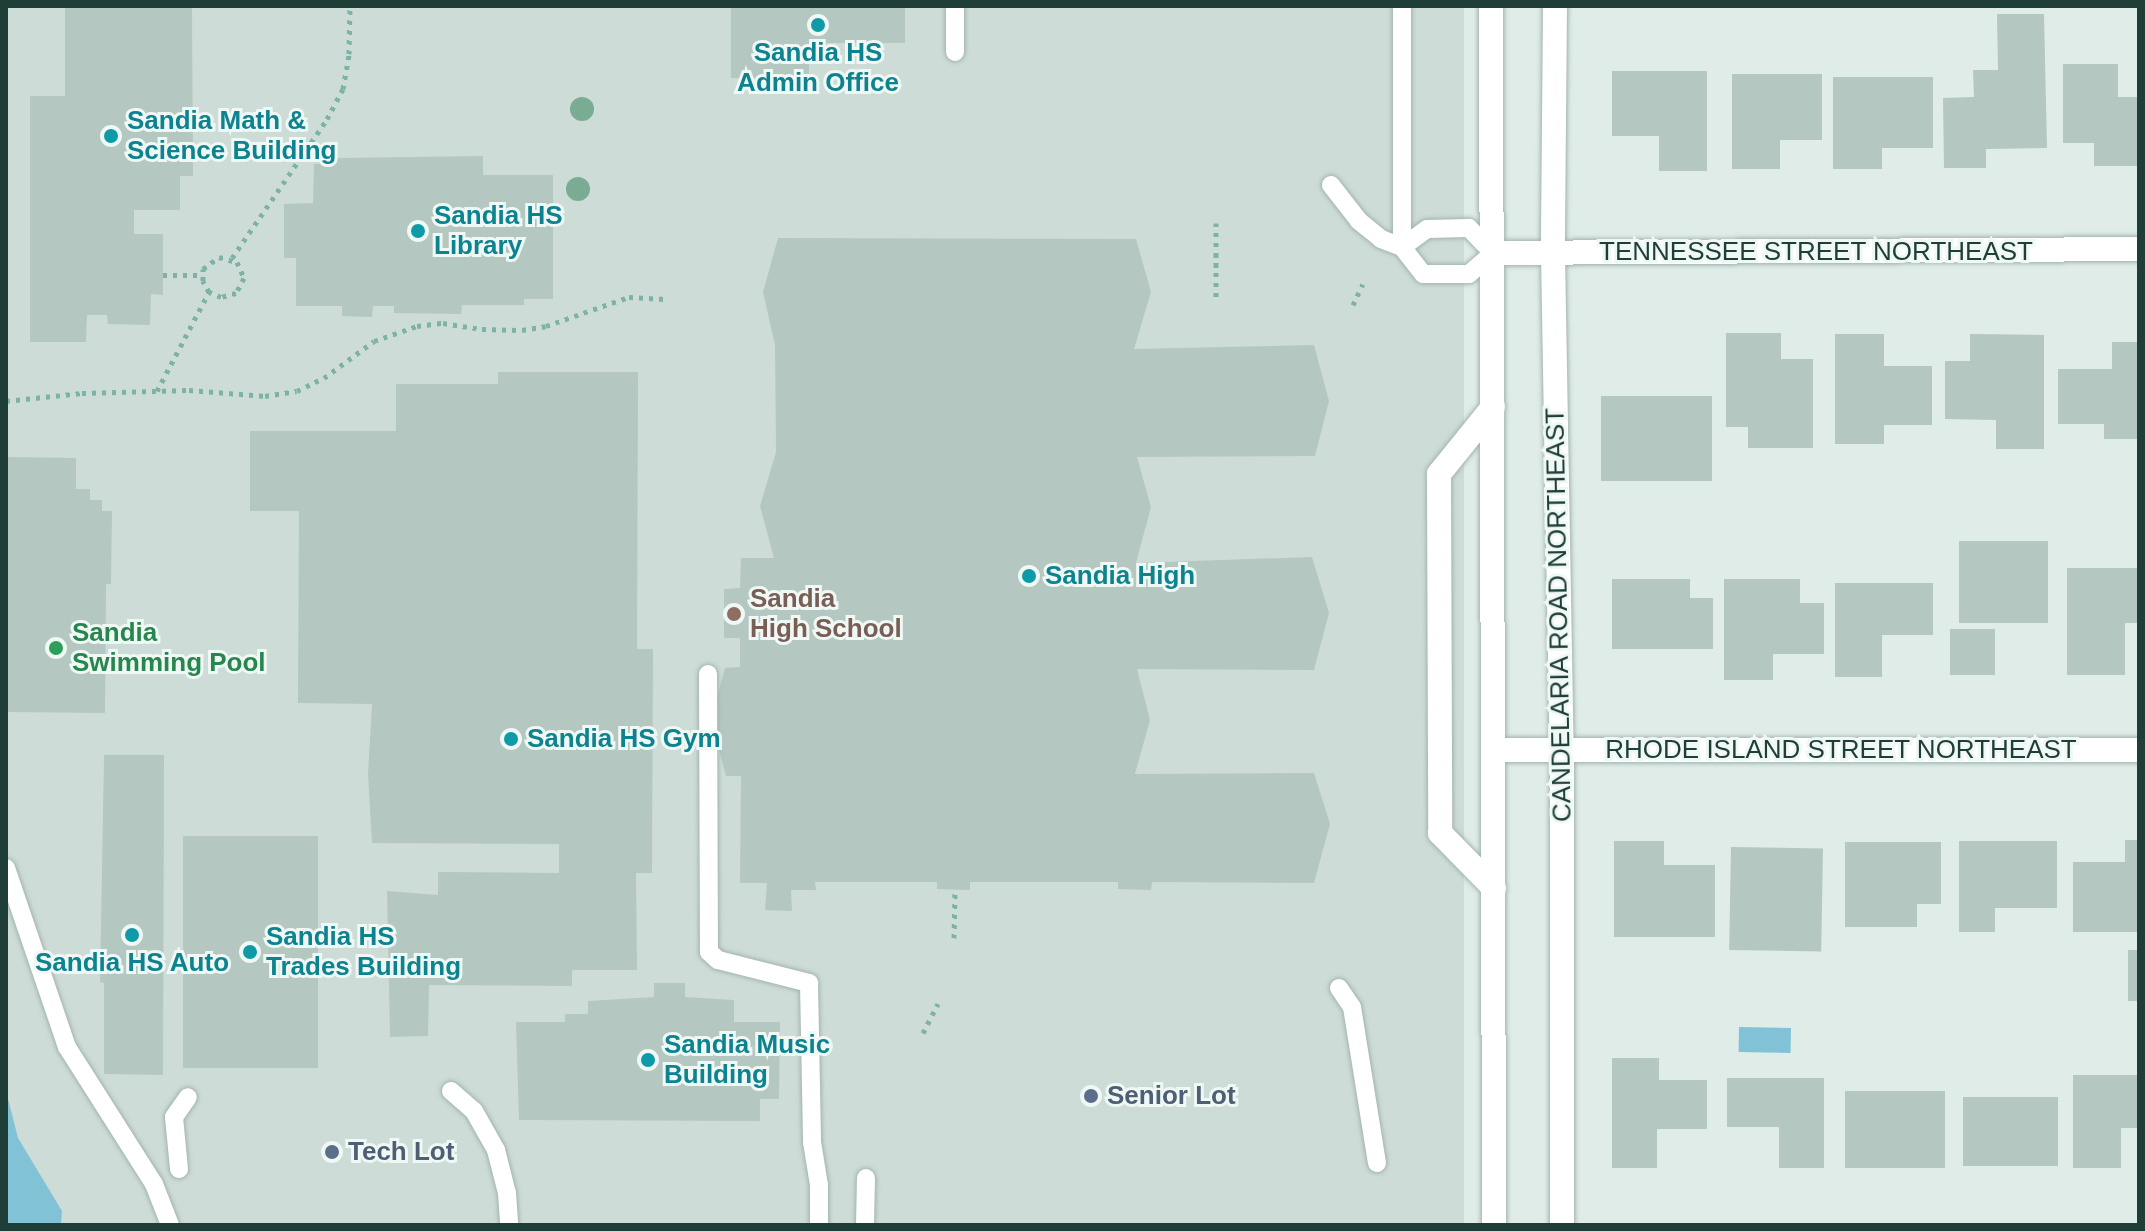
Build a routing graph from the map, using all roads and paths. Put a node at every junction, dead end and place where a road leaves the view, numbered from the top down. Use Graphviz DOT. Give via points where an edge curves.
graph roads {
  1 [pos="350,6"];
  2 [pos="955,6"];
  3 [pos="1402,6"];
  4 [pos="1491,6"];
  5 [pos="1555,6"];
  6 [pos="955,52"];
  7 [pos="1331,185"];
  8 [pos="1216,223"];
  9 [pos="1402,247"];
  10 [pos="2139,249"];
  11 [pos="1493,253"];
  12 [pos="1553,254"];
  13 [pos="232,258"];
  14 [pos="163,275"];
  15 [pos="202,275"];
  16 [pos="1363,284"];
  17 [pos="209,292"];
  18 [pos="1216,297"];
  19 [pos="665,299"];
  20 [pos="1353,305"];
  21 [pos="156,392"];
  22 [pos="6,401"];
  23 [pos="1493,407"];
  24 [pos="708,674"];
  25 [pos="1494,750"];
  26 [pos="1562,750"];
  27 [pos="2139,750"];
  28 [pos="6,868"];
  29 [pos="1494,888"];
  30 [pos="955,890"];
  31 [pos="954,938"];
  32 [pos="1339,988"];
  33 [pos="938,1004"];
  34 [pos="923,1033"];
  35 [pos="451,1091"];
  36 [pos="188,1097"];
  37 [pos="1377,1163"];
  38 [pos="179,1169"];
  39 [pos="866,1178"];
  40 [pos="170,1225"];
  41 [pos="509,1225"];
  42 [pos="819,1225"];
  43 [pos="865,1225"];
  44 [pos="1494,1225"];
  45 [pos="1562,1225"];
  1 -- 13 [label="path" via="343,89"];
  2 -- 6 [label="lane"];
  3 -- 9 [label="lane"];
  4 -- 11 [label="main road"];
  5 -- 12 [label="main road, CANDELARIA ROAD NORTHEAST"];
  7 -- 9 [label="lane" via="1359,221 1381,239"];
  8 -- 18 [label="path"];
  9 -- 11 [label="lane" via="1427,229 1469,228"];
  9 -- 11 [label="lane" via="1423,274 1469,274"];
  10 -- 12 [label="main road, TENNESSEE STREET NORTHEAST"];
  11 -- 12 [label="main road, TENNESSEE STREET NORTHEAST"];
  11 -- 23 [label="main road"];
  12 -- 26 [label="main road, CANDELARIA ROAD NORTHEAST"];
  13 -- 15 [label="path" via="213,258"];
  13 -- 17 [label="path" via="243,272 240,288 227,297"];
  14 -- 15 [label="path"];
  15 -- 17 [label="path"];
  16 -- 20 [label="path"];
  17 -- 21 [label="path"];
  19 -- 21 [label="path" via="629,297 522,330 417,326 374,341 297,391 265,396 212,390"];
  21 -- 22 [label="path"];
  23 -- 25 [label="main road"];
  23 -- 29 [label="main road" via="1439,474 1439,755 1440,833"];
  24 -- 42 [label="lane" via="709,952 718,960 809,983"];
  25 -- 26 [label="main road, RHODE ISLAND STREET NORTHEAST"];
  25 -- 29 [label="main road"];
  26 -- 27 [label="main road, RHODE ISLAND STREET NORTHEAST"];
  26 -- 45 [label="main road, CANDELARIA ROAD NORTHEAST"];
  28 -- 40 [label="lane" via="67,1047 154,1184"];
  29 -- 44 [label="main road"];
  30 -- 31 [label="path"];
  32 -- 37 [label="lane" via="1352,1007"];
  33 -- 34 [label="path"];
  35 -- 41 [label="lane" via="474,1111 496,1150"];
  36 -- 38 [label="lane" via="174,1117"];
  39 -- 43 [label="lane"];
}
